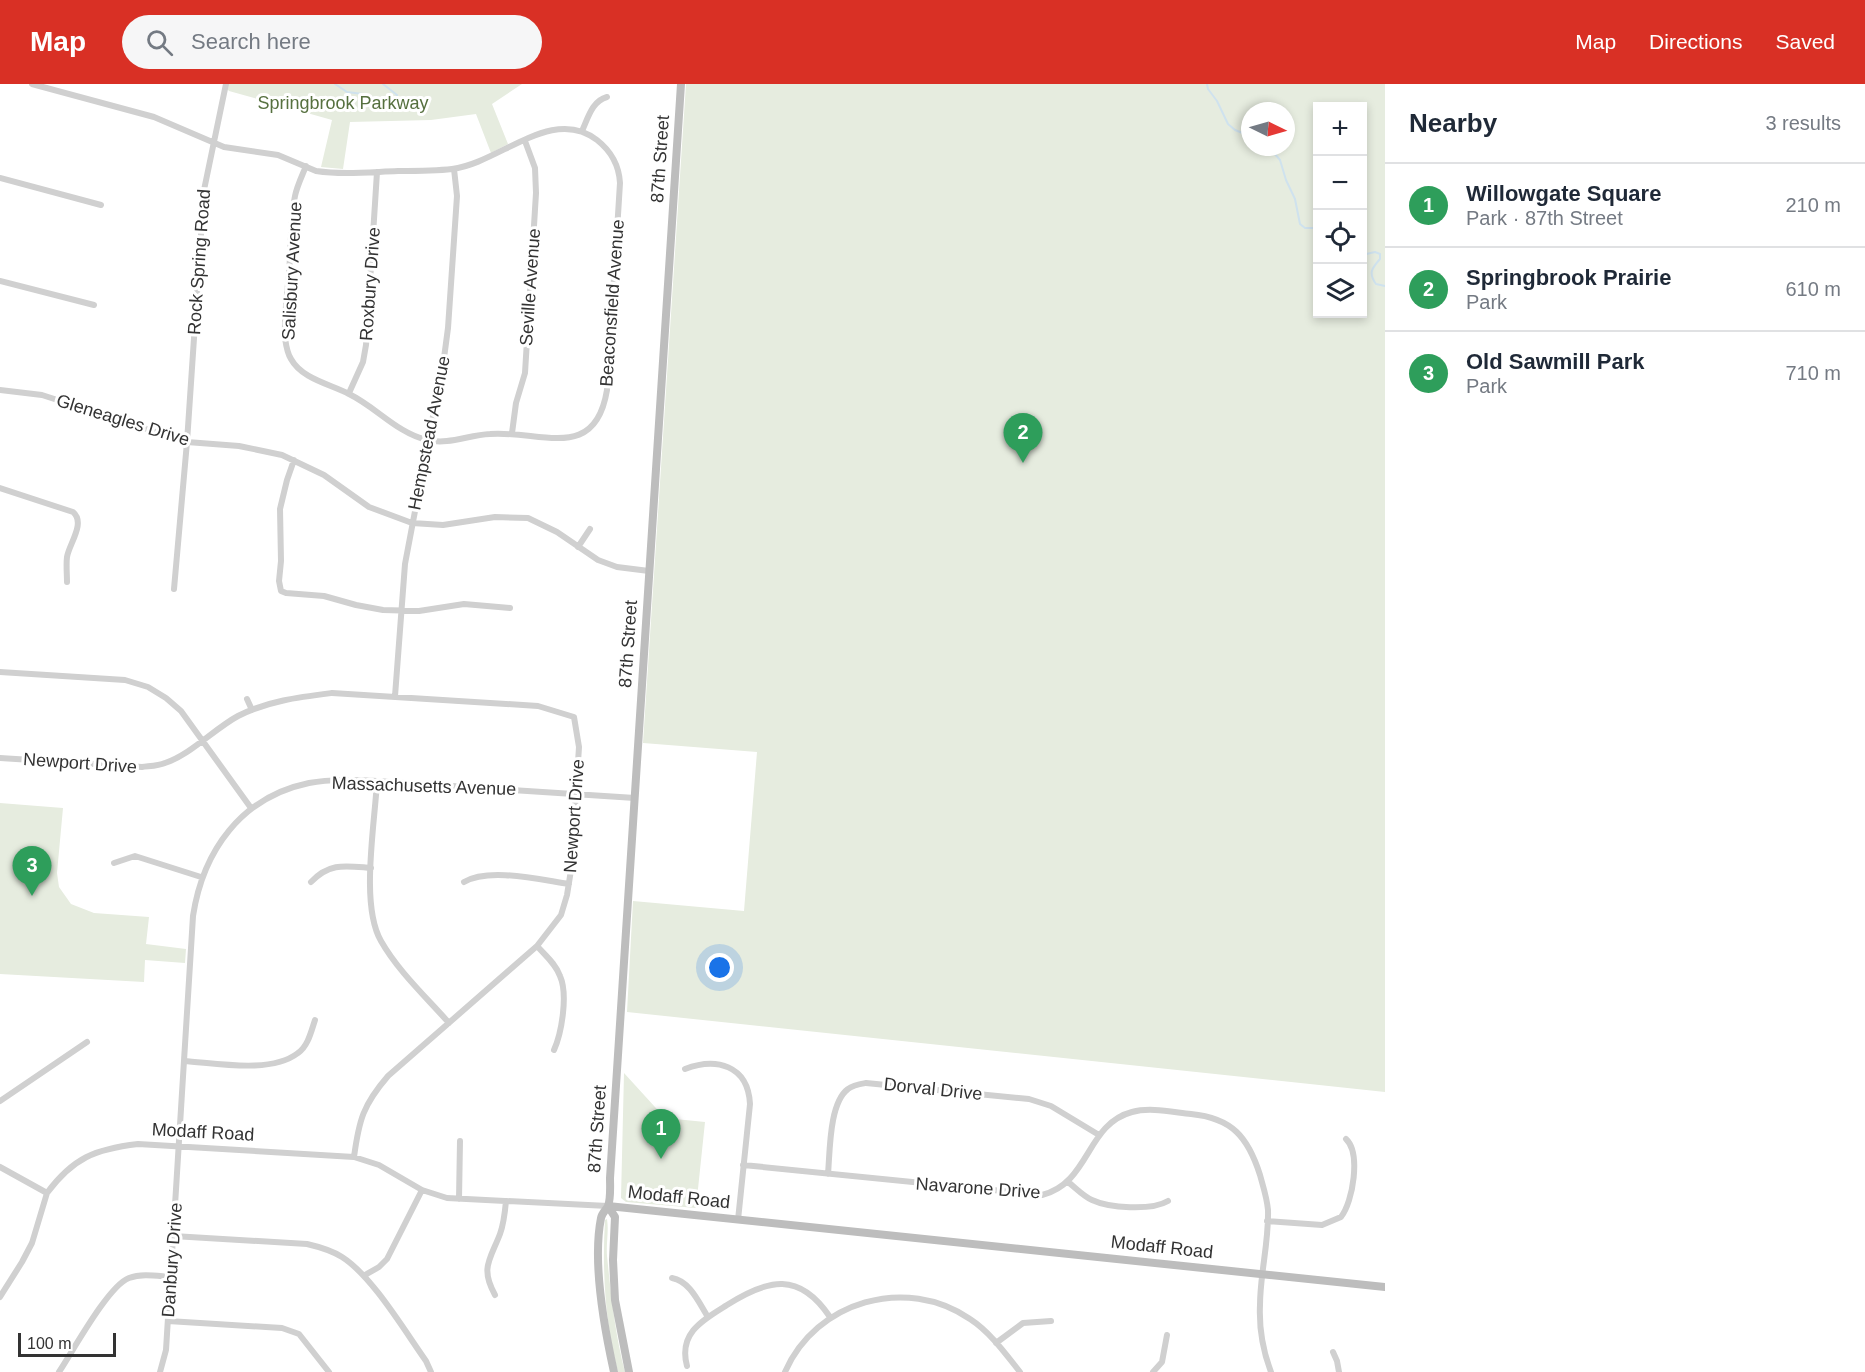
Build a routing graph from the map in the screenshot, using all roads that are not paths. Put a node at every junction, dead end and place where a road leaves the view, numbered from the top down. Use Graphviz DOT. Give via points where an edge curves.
graph roads {
  1 [pos="32,84"];
  2 [pos="226,84"];
  3 [pos="681,84"];
  4 [pos="607,97"];
  5 [pos="582,131"];
  6 [pos="525,141"];
  7 [pos="213,143"];
  8 [pos="306,166"];
  9 [pos="454,169"];
  10 [pos="377,172"];
  11 [pos="0,178"];
  12 [pos="101,205"];
  13 [pos="0,281"];
  14 [pos="94,305"];
  15 [pos="0,390"];
  16 [pos="349,393"];
  17 [pos="512,433"];
  18 [pos="428,440"];
  19 [pos="187,442"];
  20 [pos="294,460"];
  21 [pos="0,488"];
  22 [pos="412,523"];
  23 [pos="590,529"];
  24 [pos="578,547"];
  25 [pos="649,571"];
  26 [pos="68,582"];
  27 [pos="174,589"];
  28 [pos="510,608"];
  29 [pos="400,610"];
  30 [pos="0,672"];
  31 [pos="395,696"];
  32 [pos="247,699"];
  33 [pos="252,710"];
  34 [pos="202,739"];
  35 [pos="0,758"];
  36 [pos="377,781"];
  37 [pos="576,794"];
  38 [pos="635,798"];
  39 [pos="251,808"];
  40 [pos="114,862"];
  41 [pos="371,868"];
  42 [pos="201,877"];
  43 [pos="311,882"];
  44 [pos="464,882"];
  45 [pos="569,884"];
  46 [pos="537,946"];
  47 [pos="315,1020"];
  48 [pos="449,1023"];
  49 [pos="87,1042"];
  50 [pos="554,1050"];
  51 [pos="184,1061"];
  52 [pos="685,1069"];
  53 [pos="0,1101"];
  54 [pos="1099,1135"];
  55 [pos="1346,1139"];
  56 [pos="460,1141"];
  57 [pos="179,1147"];
  58 [pos="354,1157"];
  59 [pos="743,1165"];
  60 [pos="0,1167"];
  61 [pos="828,1174"];
  62 [pos="1068,1182"];
  63 [pos="422,1190"];
  64 [pos="47,1193"];
  65 [pos="459,1199"];
  66 [pos="506,1201"];
  67 [pos="1168,1201"];
  68 [pos="608,1206"];
  69 [pos="738,1220"];
  70 [pos="1267,1221"];
  71 [pos="173,1236"];
  72 [pos="1262,1274"];
  73 [pos="364,1275"];
  74 [pos="171,1277"];
  75 [pos="672,1278"];
  76 [pos="1385,1287"];
  77 [pos="495,1295"];
  78 [pos="0,1297"];
  79 [pos="708,1317"];
  80 [pos="830,1317"];
  81 [pos="168,1321"];
  82 [pos="1051,1321"];
  83 [pos="1167,1335"];
  84 [pos="996,1343"];
  85 [pos="1333,1352"];
  86 [pos="687,1366"];
  87 [pos="1155,1371"];
  88 [pos="59,1372"];
  89 [pos="160,1372"];
  90 [pos="329,1372"];
  91 [pos="431,1372"];
  92 [pos="614,1372"];
  93 [pos="629,1372"];
  94 [pos="786,1372"];
  95 [pos="1020,1372"];
  96 [pos="1271,1372"];
  97 [pos="1339,1372"];
  1 -- 7 [label="street" via="154,117"];
  2 -- 7 [label="street, Rock Spring Road"];
  3 -- 25 [label="street, 87th Street"];
  4 -- 5 [label="street" via="595,105"];
  5 -- 6 [label="street" via="559,129"];
  5 -- 17 [label="street, Beaconsfield Avenue" via="608,150 619,174 606,400 591,429 577,436 555,439"];
  6 -- 9 [label="street" via="480,162"];
  6 -- 17 [label="street, Seville Avenue" via="535,168 537,193 525,373"];
  7 -- 8 [label="street" via="235,150 278,154"];
  7 -- 19 [label="street, Rock Spring Road" via="204,190"];
  8 -- 10 [label="street" via="335,174"];
  8 -- 16 [label="street, Salisbury Avenue" via="293,208 286,346 292,362 304,373"];
  9 -- 10 [label="street"];
  9 -- 18 [label="street, Hempstead Avenue" via="457,196 448,328"];
  10 -- 16 [label="street, Roxbury Drive" via="366,345"];
  11 -- 12 [label="street"];
  13 -- 14 [label="street"];
  15 -- 19 [label="street, Gleneagles Drive" via="42,395"];
  16 -- 18 [label="street, Salisbury Avenue" via="409,434"];
  17 -- 18 [label="street, Beaconsfield Avenue" via="441,442"];
  18 -- 22 [label="street, Hempstead Avenue"];
  19 -- 20 [label="street, Gleneagles Drive" via="254,448"];
  19 -- 27 [label="street, Rock Spring Road"];
  20 -- 22 [label="street, Gleneagles Drive" via="329,478 369,507"];
  20 -- 29 [label="street" via="280,509 281,591 324,596 371,609"];
  21 -- 26 [label="street" via="77,515 79,522 67,557"];
  22 -- 24 [label="street, Gleneagles Drive" via="443,525 495,517 528,518"];
  22 -- 29 [label="street, Hempstead Avenue"];
  23 -- 24 [label="street"];
  24 -- 25 [label="street, Gleneagles Drive" via="617,567"];
  25 -- 38 [label="street, 87th Street"];
  28 -- 29 [label="street" via="464,604"];
  29 -- 31 [label="street, Hempstead Avenue"];
  30 -- 34 [label="street" via="125,680 148,687 181,711"];
  31 -- 33 [label="street, Newport Drive" via="332,693 302,696"];
  31 -- 37 [label="street, Newport Drive" via="538,706 574,717 579,747"];
  32 -- 33 [label="street"];
  33 -- 34 [label="street, Newport Drive"];
  34 -- 35 [label="street, Newport Drive" via="165,763 142,767"];
  34 -- 39 [label="street"];
  36 -- 37 [label="street, Massachusetts Avenue"];
  36 -- 39 [label="street, Massachusetts Avenue" via="308,783"];
  36 -- 41 [label="street"];
  37 -- 38 [label="street, Massachusetts Avenue"];
  37 -- 45 [label="street, Newport Drive"];
  38 -- 68 [label="street, 87th Street"];
  39 -- 42 [label="street, Massachusetts Avenue" via="221,840"];
  40 -- 42 [label="street" via="135,856"];
  41 -- 43 [label="street" via="332,867"];
  41 -- 48 [label="street" via="372,918 380,940"];
  42 -- 51 [label="street, Massachusetts Avenue" via="193,916"];
  44 -- 45 [label="street" via="495,875"];
  45 -- 46 [label="street, Newport Drive" via="561,915"];
  46 -- 48 [label="street, Newport Drive"];
  46 -- 50 [label="street" via="562,982 561,1027"];
  47 -- 51 [label="street" via="300,1052 267,1066"];
  48 -- 58 [label="street, Newport Drive" via="372,1095 357,1134"];
  49 -- 53 [label="street"];
  51 -- 57 [label="street, Massachusetts Avenue"];
  52 -- 59 [label="street" via="704,1063 721,1065 734,1070 746,1083 750,1104"];
  54 -- 61 [label="street, Dorval Drive" via="1051,1106 1029,1099 866,1083 849,1088 838,1101"];
  54 -- 62 [label="street, Navarone Drive"];
  54 -- 70 [label="street, Navarone Drive" via="1120,1116 1143,1110 1210,1117 1230,1126 1245,1140 1253,1155 1266,1195"];
  55 -- 70 [label="street" via="1353,1147 1354,1157 1350,1197 1341,1217 1322,1225"];
  56 -- 65 [label="street"];
  57 -- 58 [label="street, Modaff Road"];
  57 -- 64 [label="street, Modaff Road" via="110,1147 81,1159 61,1174"];
  57 -- 71 [label="street, Danbury Drive"];
  58 -- 63 [label="street, Modaff Road" via="379,1165"];
  59 -- 61 [label="street, Navarone Drive"];
  59 -- 69 [label="street"];
  60 -- 64 [label="street"];
  61 -- 62 [label="street, Navarone Drive" via="1033,1196 1050,1193"];
  62 -- 67 [label="street" via="1098,1202 1149,1208"];
  63 -- 65 [label="street, Modaff Road"];
  63 -- 73 [label="street" via="387,1259"];
  64 -- 78 [label="street" via="32,1243"];
  65 -- 66 [label="street, Modaff Road"];
  66 -- 68 [label="street, Modaff Road"];
  66 -- 77 [label="street" via="503,1225 487,1266"];
  68 -- 69 [label="street, Modaff Road"];
  68 -- 92 [label="street, 87th Street" via="602,1216 600,1278"];
  68 -- 93 [label="street, 87th Street" via="615,1216 615,1300"];
  69 -- 72 [label="street, Modaff Road"];
  70 -- 72 [label="street, Navarone Drive"];
  71 -- 73 [label="street" via="327,1248"];
  71 -- 74 [label="street, Danbury Drive"];
  72 -- 76 [label="street, Modaff Road"];
  72 -- 96 [label="street, Navarone Drive" via="1261,1330"];
  73 -- 91 [label="street"];
  74 -- 81 [label="street, Danbury Drive"];
  74 -- 88 [label="street" via="136,1276 119,1284"];
  75 -- 79 [label="street" via="687,1286"];
  79 -- 80 [label="street" via="749,1291 773,1284 803,1290"];
  79 -- 86 [label="street" via="689,1336"];
  80 -- 84 [label="street" via="870,1300 921,1299 960,1312"];
  80 -- 94 [label="street" via="801,1345"];
  81 -- 89 [label="street, Danbury Drive"];
  81 -- 90 [label="street" via="282,1328 299,1334"];
  82 -- 84 [label="street" via="1023,1323"];
  83 -- 87 [label="street" via="1164,1355"];
  84 -- 95 [label="street"];
  85 -- 97 [label="street"];
}
